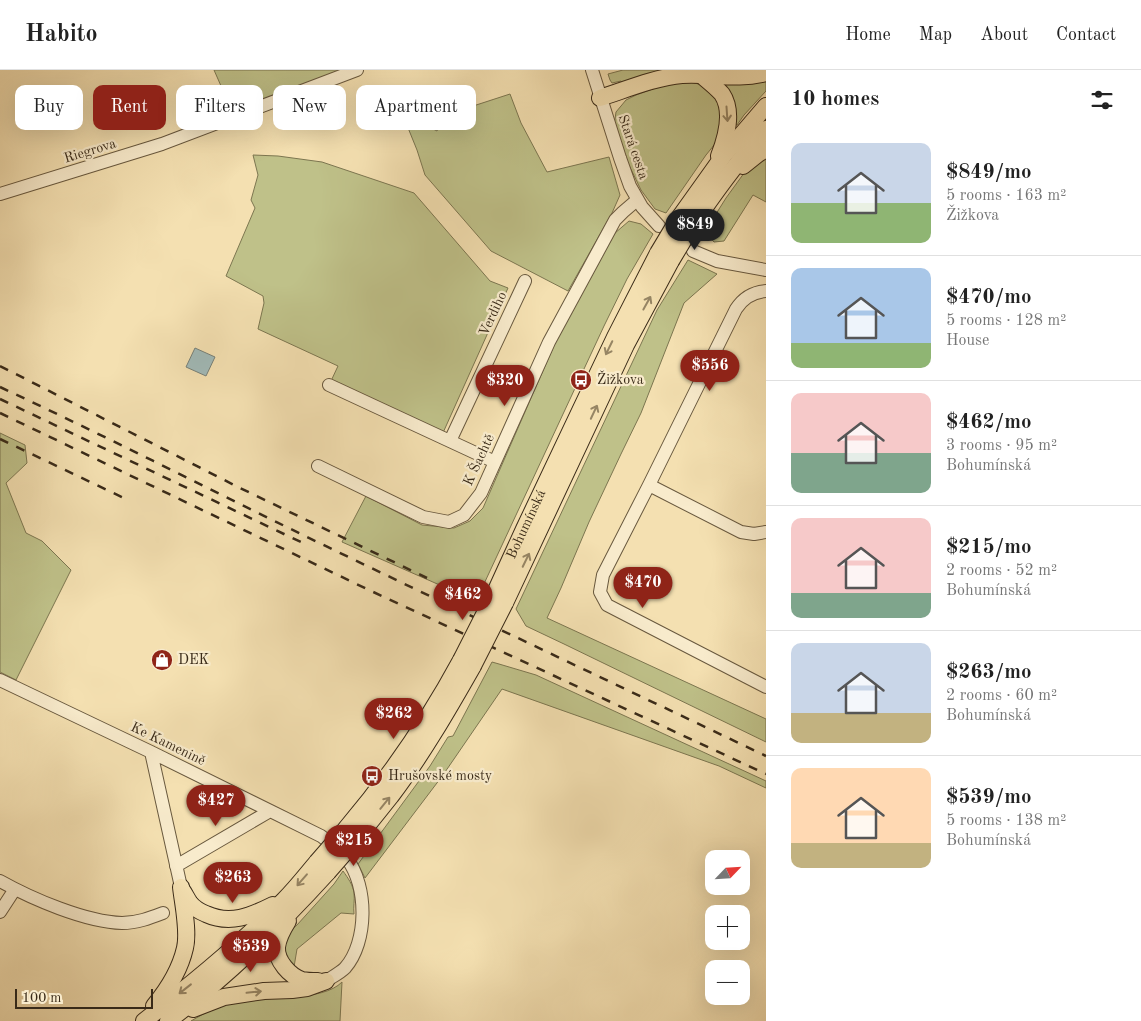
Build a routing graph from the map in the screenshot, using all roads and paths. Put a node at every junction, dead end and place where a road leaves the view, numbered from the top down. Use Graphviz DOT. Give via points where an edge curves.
graph roads {
  1 [pos="357,70"];
  2 [pos="592,70"];
  3 [pos="766,73"];
  4 [pos="701,75"];
  5 [pos="600,98"];
  6 [pos="766,106"];
  7 [pos="766,129"];
  8 [pos="766,149"];
  9 [pos="710,186"];
  10 [pos="0,194"];
  11 [pos="637,200"];
  12 [pos="658,226"];
  13 [pos="693,251"];
  14 [pos="766,270"];
  15 [pos="525,281"];
  16 [pos="766,290"];
  17 [pos="329,385"];
  18 [pos="450,441"];
  19 [pos="495,462"];
  20 [pos="318,466"];
  21 [pos="649,485"];
  22 [pos="766,532"];
  23 [pos="0,680"];
  24 [pos="766,687"];
  25 [pos="151,752"];
  26 [pos="270,811"];
  27 [pos="176,866"];
  28 [pos="0,880"];
  29 [pos="181,887"];
  30 [pos="16,889"];
  31 [pos="294,900"];
  32 [pos="0,912"];
  33 [pos="164,913"];
  34 [pos="326,981"];
  35 [pos="171,1019"];
  36 [pos="143,1021"];
  1 -- 10 [label="street, Riegrova" via="162,144"];
  2 -- 5 [label="street, Stará cesta"];
  3 -- 4 [label="main road" via="741,78"];
  4 -- 5 [label="main road" via="658,80"];
  4 -- 9 [label="main road, one-way" via="722,94 728,111 726,131"];
  5 -- 11 [label="street, Stará cesta"];
  6 -- 9 [label="main road, Bohumínská" via="740,136"];
  7 -- 9 [label="main road, Bohumínská"];
  8 -- 9 [label="main road"];
  9 -- 31 [label="main road, Bohumínská, bridge" via="610,346 524,529 499,600 436,729 391,795 349,836"];
  11 -- 12 [label="street, Stará cesta"];
  11 -- 19 [label="street, K Šachtě" via="618,216 609,231 549,342"];
  13 -- 14 [label="street" via="722,263"];
  15 -- 18 [label="street, Verdiho"];
  16 -- 21 [label="street" via="748,295 739,303"];
  17 -- 18 [label="street"];
  18 -- 19 [label="street"];
  19 -- 20 [label="street, K Šachtě" via="481,493 464,515 449,522 423,517"];
  21 -- 22 [label="street" via="741,532"];
  21 -- 24 [label="street" via="603,575 602,598 607,605"];
  23 -- 25 [label="street, Ke Kamenině"];
  25 -- 26 [label="street, Ke Kamenině"];
  25 -- 27 [label="street"];
  26 -- 27 [label="street"];
  26 -- 34 [label="street, Ke Kamenině" via="321,836 348,860 355,875 361,894 362,918 355,952 344,968"];
  27 -- 29 [label="street"];
  28 -- 30 [label="street"];
  29 -- 31 [label="main road" via="191,904 202,912 231,920"];
  29 -- 36 [label="main road" via="186,919 185,948 174,977"];
  30 -- 32 [label="street"];
  30 -- 33 [label="street" via="104,921 124,923"];
  31 -- 34 [label="main road" via="278,954 289,972 301,980"];
  31 -- 35 [label="main road, Bohumínská" via="250,952"];
  31 -- 36 [label="main road, Bohumínská, one-way"];
  35 -- 34 [label="main road, one-way" via="224,997 307,988"];
}
